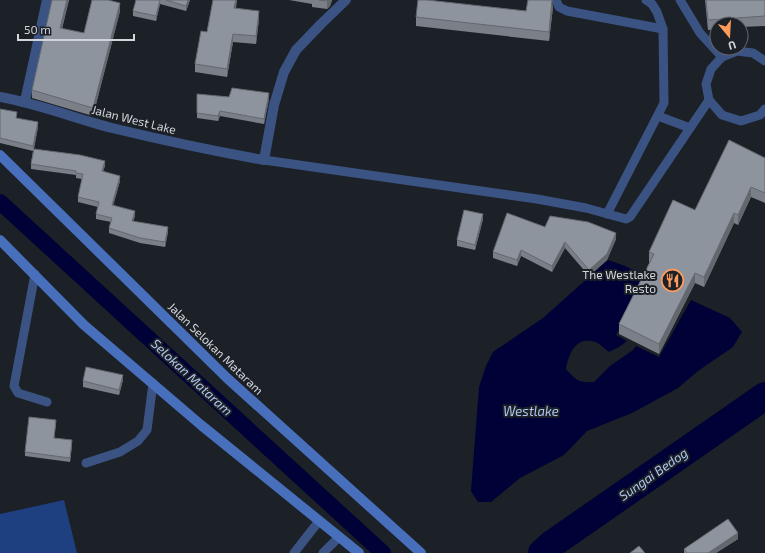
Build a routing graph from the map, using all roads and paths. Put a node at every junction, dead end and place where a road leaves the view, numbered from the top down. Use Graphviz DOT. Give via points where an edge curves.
graph roads {
  1 [pos="47,0"];
  2 [pos="346,0"];
  3 [pos="556,0"];
  4 [pos="646,0"];
  5 [pos="680,0"];
  6 [pos="663,29"];
  7 [pos="722,57"];
  8 [pos="765,61"];
  9 [pos="0,97"];
  10 [pos="709,100"];
  11 [pos="25,101"];
  12 [pos="765,109"];
  13 [pos="658,116"];
  14 [pos="690,128"];
  15 [pos="0,155"];
  16 [pos="264,160"];
  17 [pos="608,214"];
  18 [pos="0,240"];
  19 [pos="34,274"];
  20 [pos="153,383"];
  21 [pos="47,402"];
  22 [pos="86,463"];
  23 [pos="319,521"];
  24 [pos="339,537"];
  25 [pos="294,553"];
  26 [pos="323,553"];
  27 [pos="358,553"];
  28 [pos="421,553"];
  1 -- 11 [label="street"];
  2 -- 16 [label="street" via="296,50 284,72 274,105"];
  3 -- 6 [label="lane" via="559,7 567,11"];
  4 -- 6 [label="lane" via="657,12"];
  5 -- 7 [label="lane" via="700,33"];
  6 -- 13 [label="lane" via="664,103"];
  7 -- 8 [label="lane" via="737,52 753,53"];
  7 -- 10 [label="lane" via="710,69 706,84"];
  9 -- 11 [label="street, Jalan West Lake"];
  10 -- 12 [label="lane" via="722,116 741,121 760,115"];
  10 -- 14 [label="lane"];
  11 -- 16 [label="street, Jalan West Lake" via="111,127 216,152"];
  13 -- 14 [label="lane"];
  13 -- 17 [label="lane"];
  14 -- 17 [label="lane" via="630,217 624,219"];
  15 -- 28 [label="street, Jalan Selokan Mataram" via="227,378"];
  16 -- 17 [label="lane" via="537,199"];
  18 -- 19 [label="street"];
  19 -- 20 [label="street" via="84,325"];
  19 -- 21 [label="lane" via="14,386 18,393"];
  20 -- 22 [label="lane" via="147,430 138,441 120,452"];
  20 -- 23 [label="street"];
  23 -- 24 [label="street"];
  23 -- 25 [label="lane"];
  24 -- 26 [label="lane"];
  24 -- 27 [label="street"];
}
